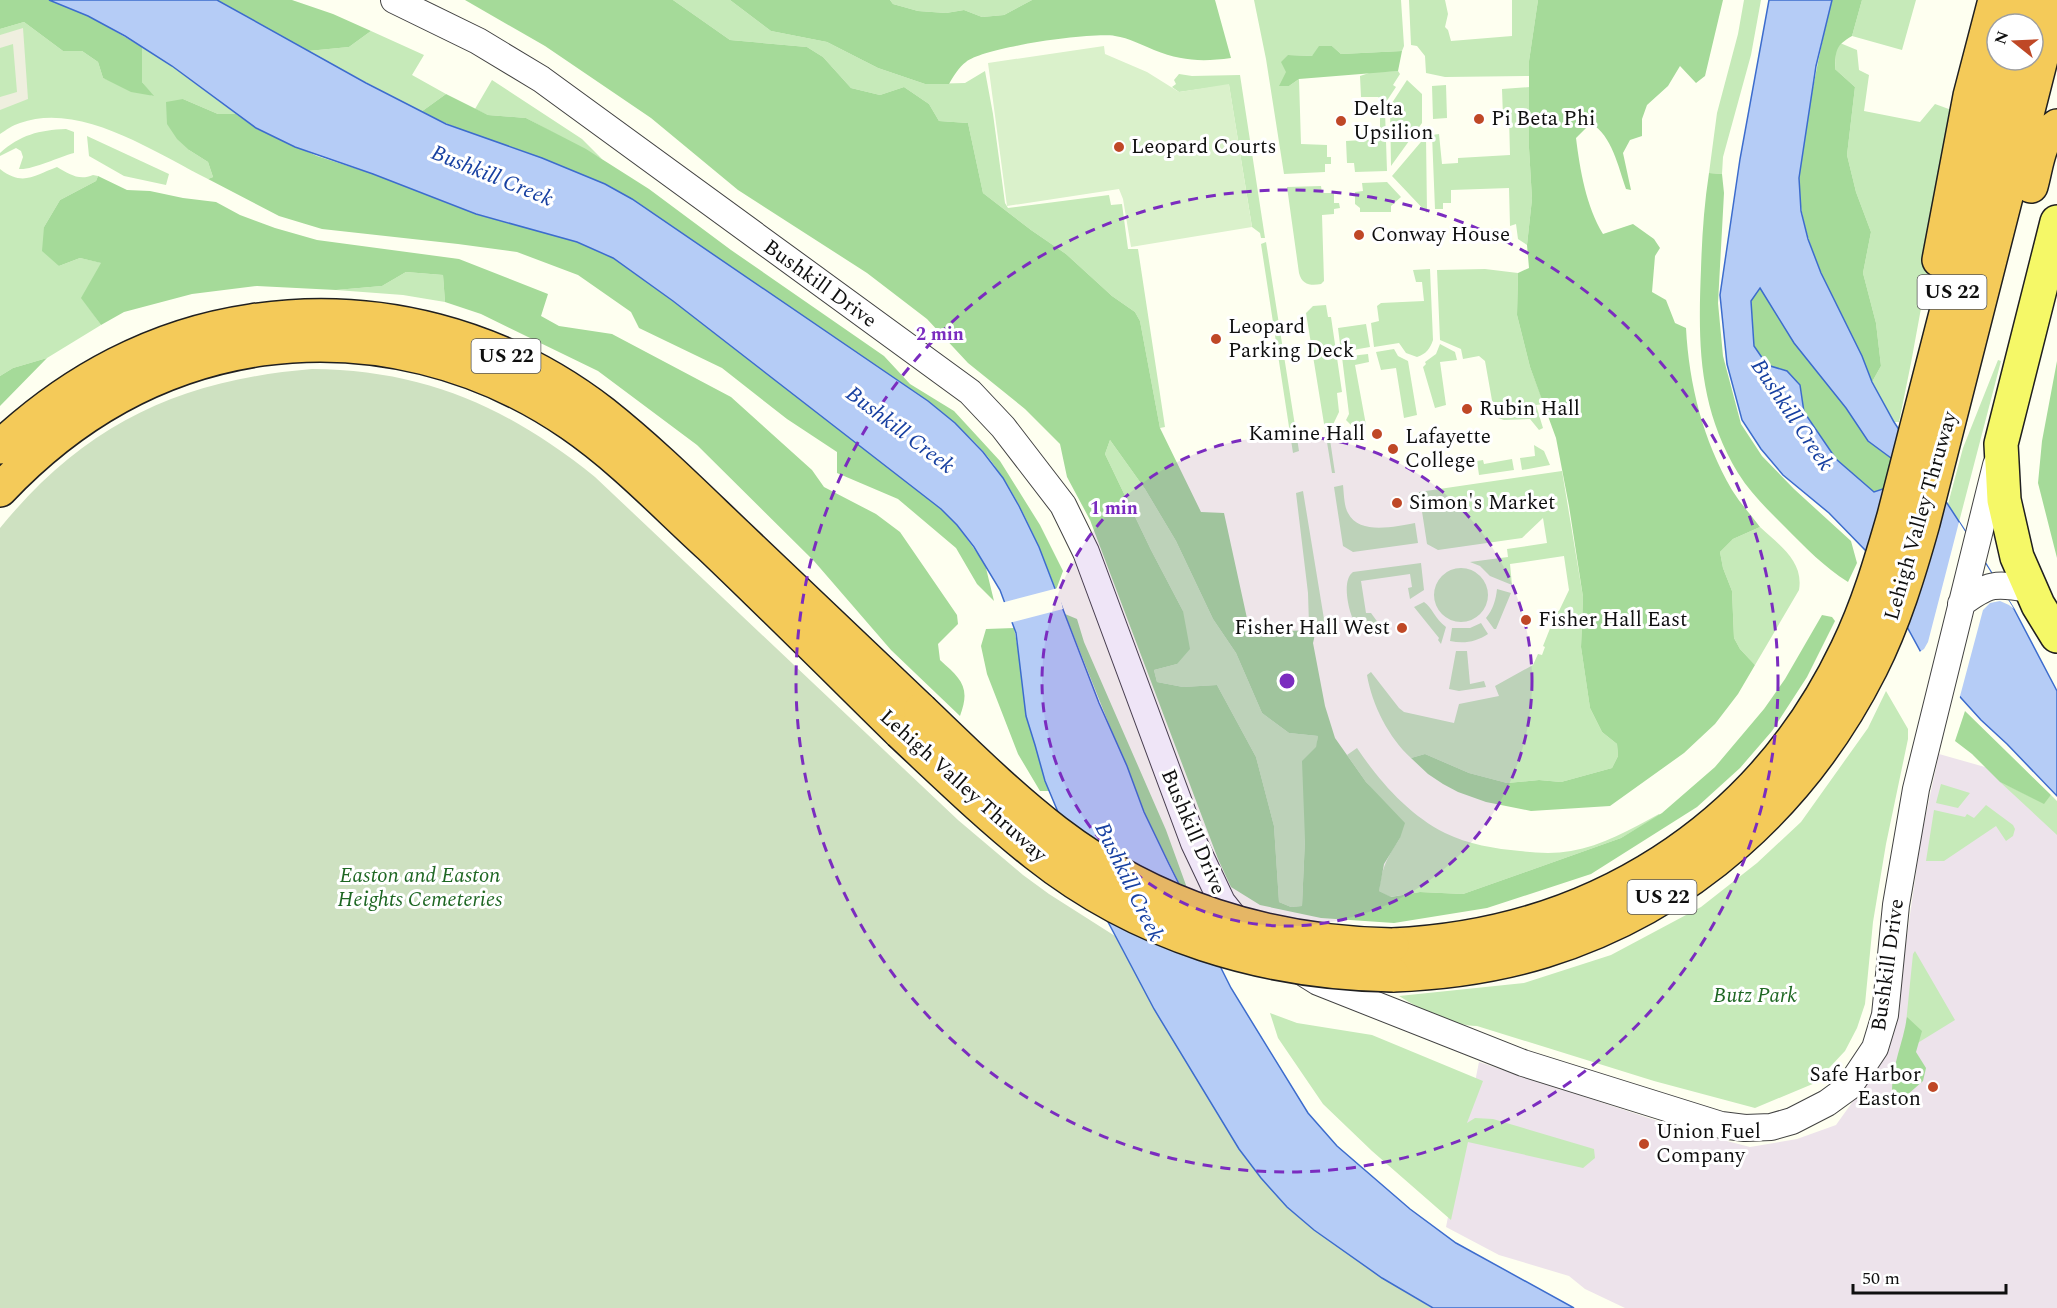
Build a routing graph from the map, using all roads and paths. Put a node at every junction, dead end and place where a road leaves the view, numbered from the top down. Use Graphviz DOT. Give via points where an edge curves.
graph roads {
  1 [pos="394,0"];
  2 [pos="1995,0"];
  3 [pos="2056,0"];
  4 [pos="2008,72"];
  5 [pos="2057,126"];
  6 [pos="2057,222"];
  7 [pos="2001,444"];
  8 [pos="0,447"];
  9 [pos="1926,448"];
  10 [pos="0,490"];
  11 [pos="2014,587"];
  12 [pos="1960,604"];
  13 [pos="2057,636"];
  14 [pos="911,721"];
  15 [pos="1392,960"];
  1 -- 12 [label="street, Bushkill Drive" via="478,41 541,79 970,392 1003,426 1063,505 1086,552 1194,843 1222,902 1258,946 1318,982 1523,1063 1692,1118 1745,1128 1792,1121 1848,1087 1868,1062 1885,1015 1907,836"];
  2 -- 9 [label="highway" via="1970,96 1935,283"];
  3 -- 9 [label="highway, Lehigh Valley Thruway / US 22"];
  4 -- 9 [label="highway, Lehigh Valley Thruway / US 22"];
  5 -- 9 [label="highway" via="2046,136 2041,148 1991,336"];
  6 -- 7 [label="main road"];
  7 -- 11 [label="main road" via="2007,520 2017,557"];
  7 -- 12 [label="street, Bushkill Drive"];
  8 -- 14 [label="highway, Lehigh Valley Thruway / US 22" via="52,402 80,384 138,353 203,330 310,314 382,319 444,333 512,358 602,412 658,459"];
  9 -- 15 [label="highway, Lehigh Valley Thruway / US 22" via="1839,666 1800,730 1764,776 1722,817 1649,870 1592,900 1535,922"];
  9 -- 15 [label="highway, Lehigh Valley Thruway / US 22" via="1933,482 1904,587 1883,642 1825,748 1786,796 1742,839 1665,896 1605,927 1544,951 1479,967"];
  10 -- 14 [label="highway, Lehigh Valley Thruway / US 22" via="44,448 95,409 151,381 210,359 311,344 397,352 446,363 512,389 602,448 767,601"];
  11 -- 12 [label="street" via="1983,588"];
  11 -- 13 [label="main road"];
  14 -- 15 [label="highway, Lehigh Valley Thruway / US 22, bridge" via="994,780 1056,832 1156,894 1258,930 1339,943"];
}
